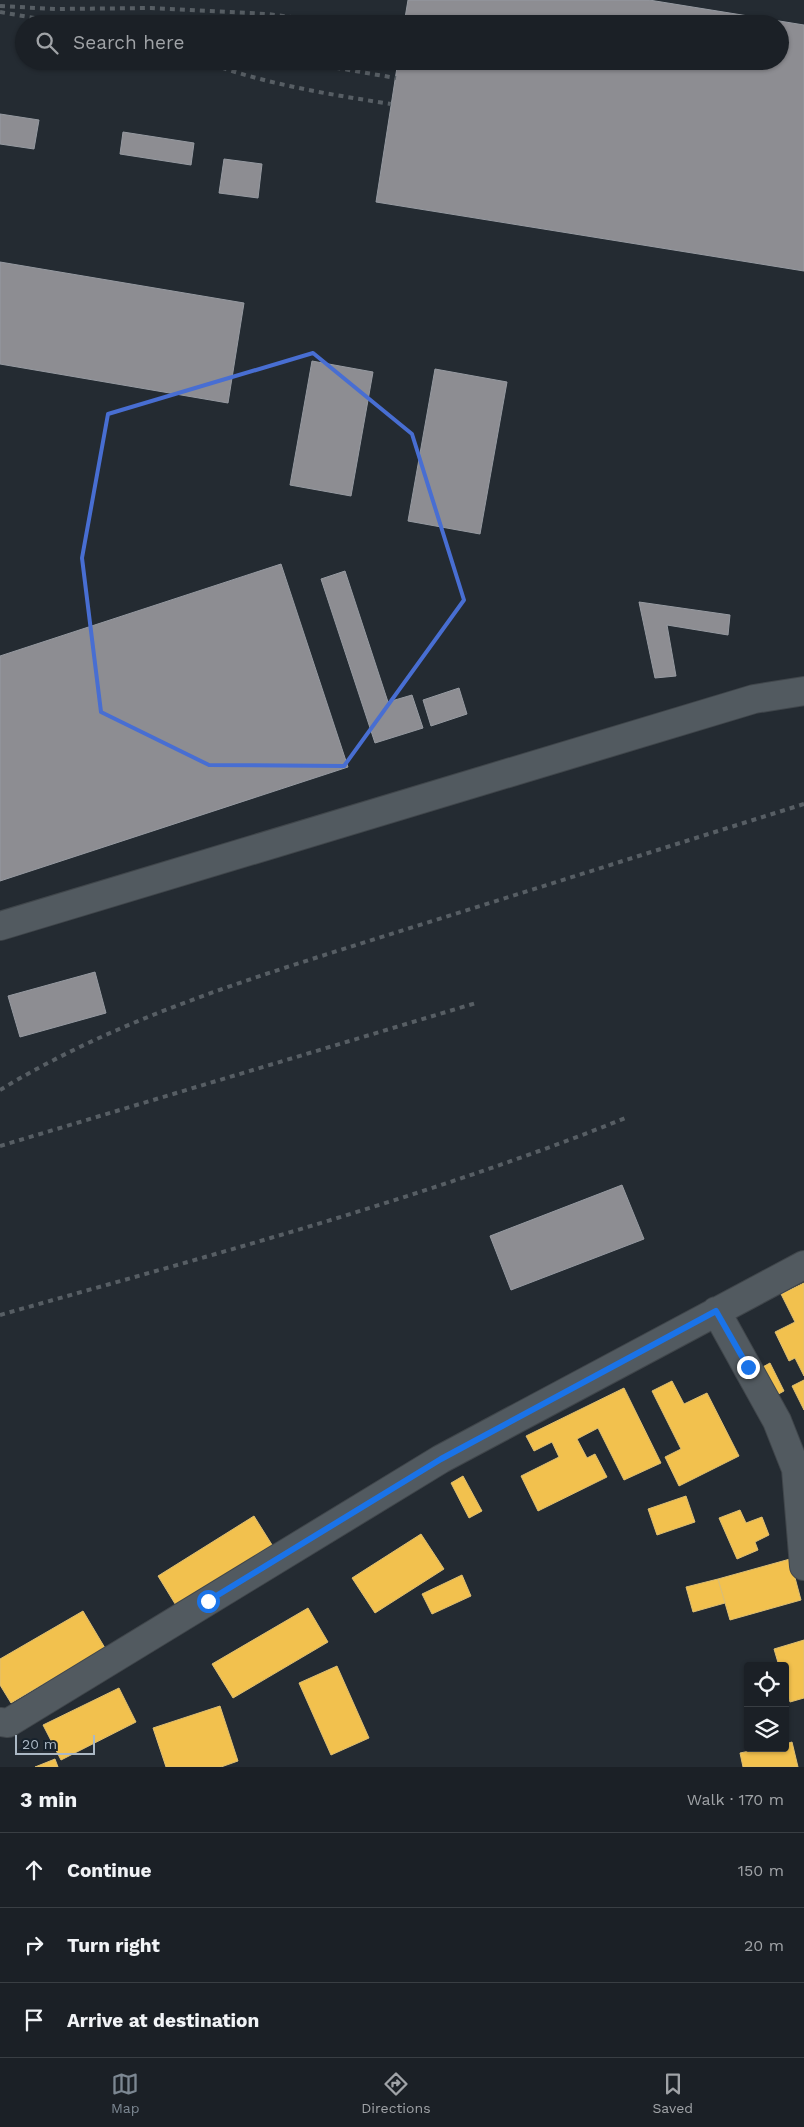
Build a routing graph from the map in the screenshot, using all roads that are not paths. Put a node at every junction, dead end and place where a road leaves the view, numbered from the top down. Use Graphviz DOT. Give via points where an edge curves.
graph roads {
  1 [pos="804,692"];
  2 [pos="0,926"];
  3 [pos="804,1265"];
  4 [pos="716,1311"];
  5 [pos="804,1566"];
  6 [pos="0,1722"];
  1 -- 2 [label="street" via="754,699"];
  3 -- 4 [label="street"];
  4 -- 5 [label="street" via="777,1421 796,1469"];
  4 -- 6 [label="street" via="441,1459 8,1723"];
}
